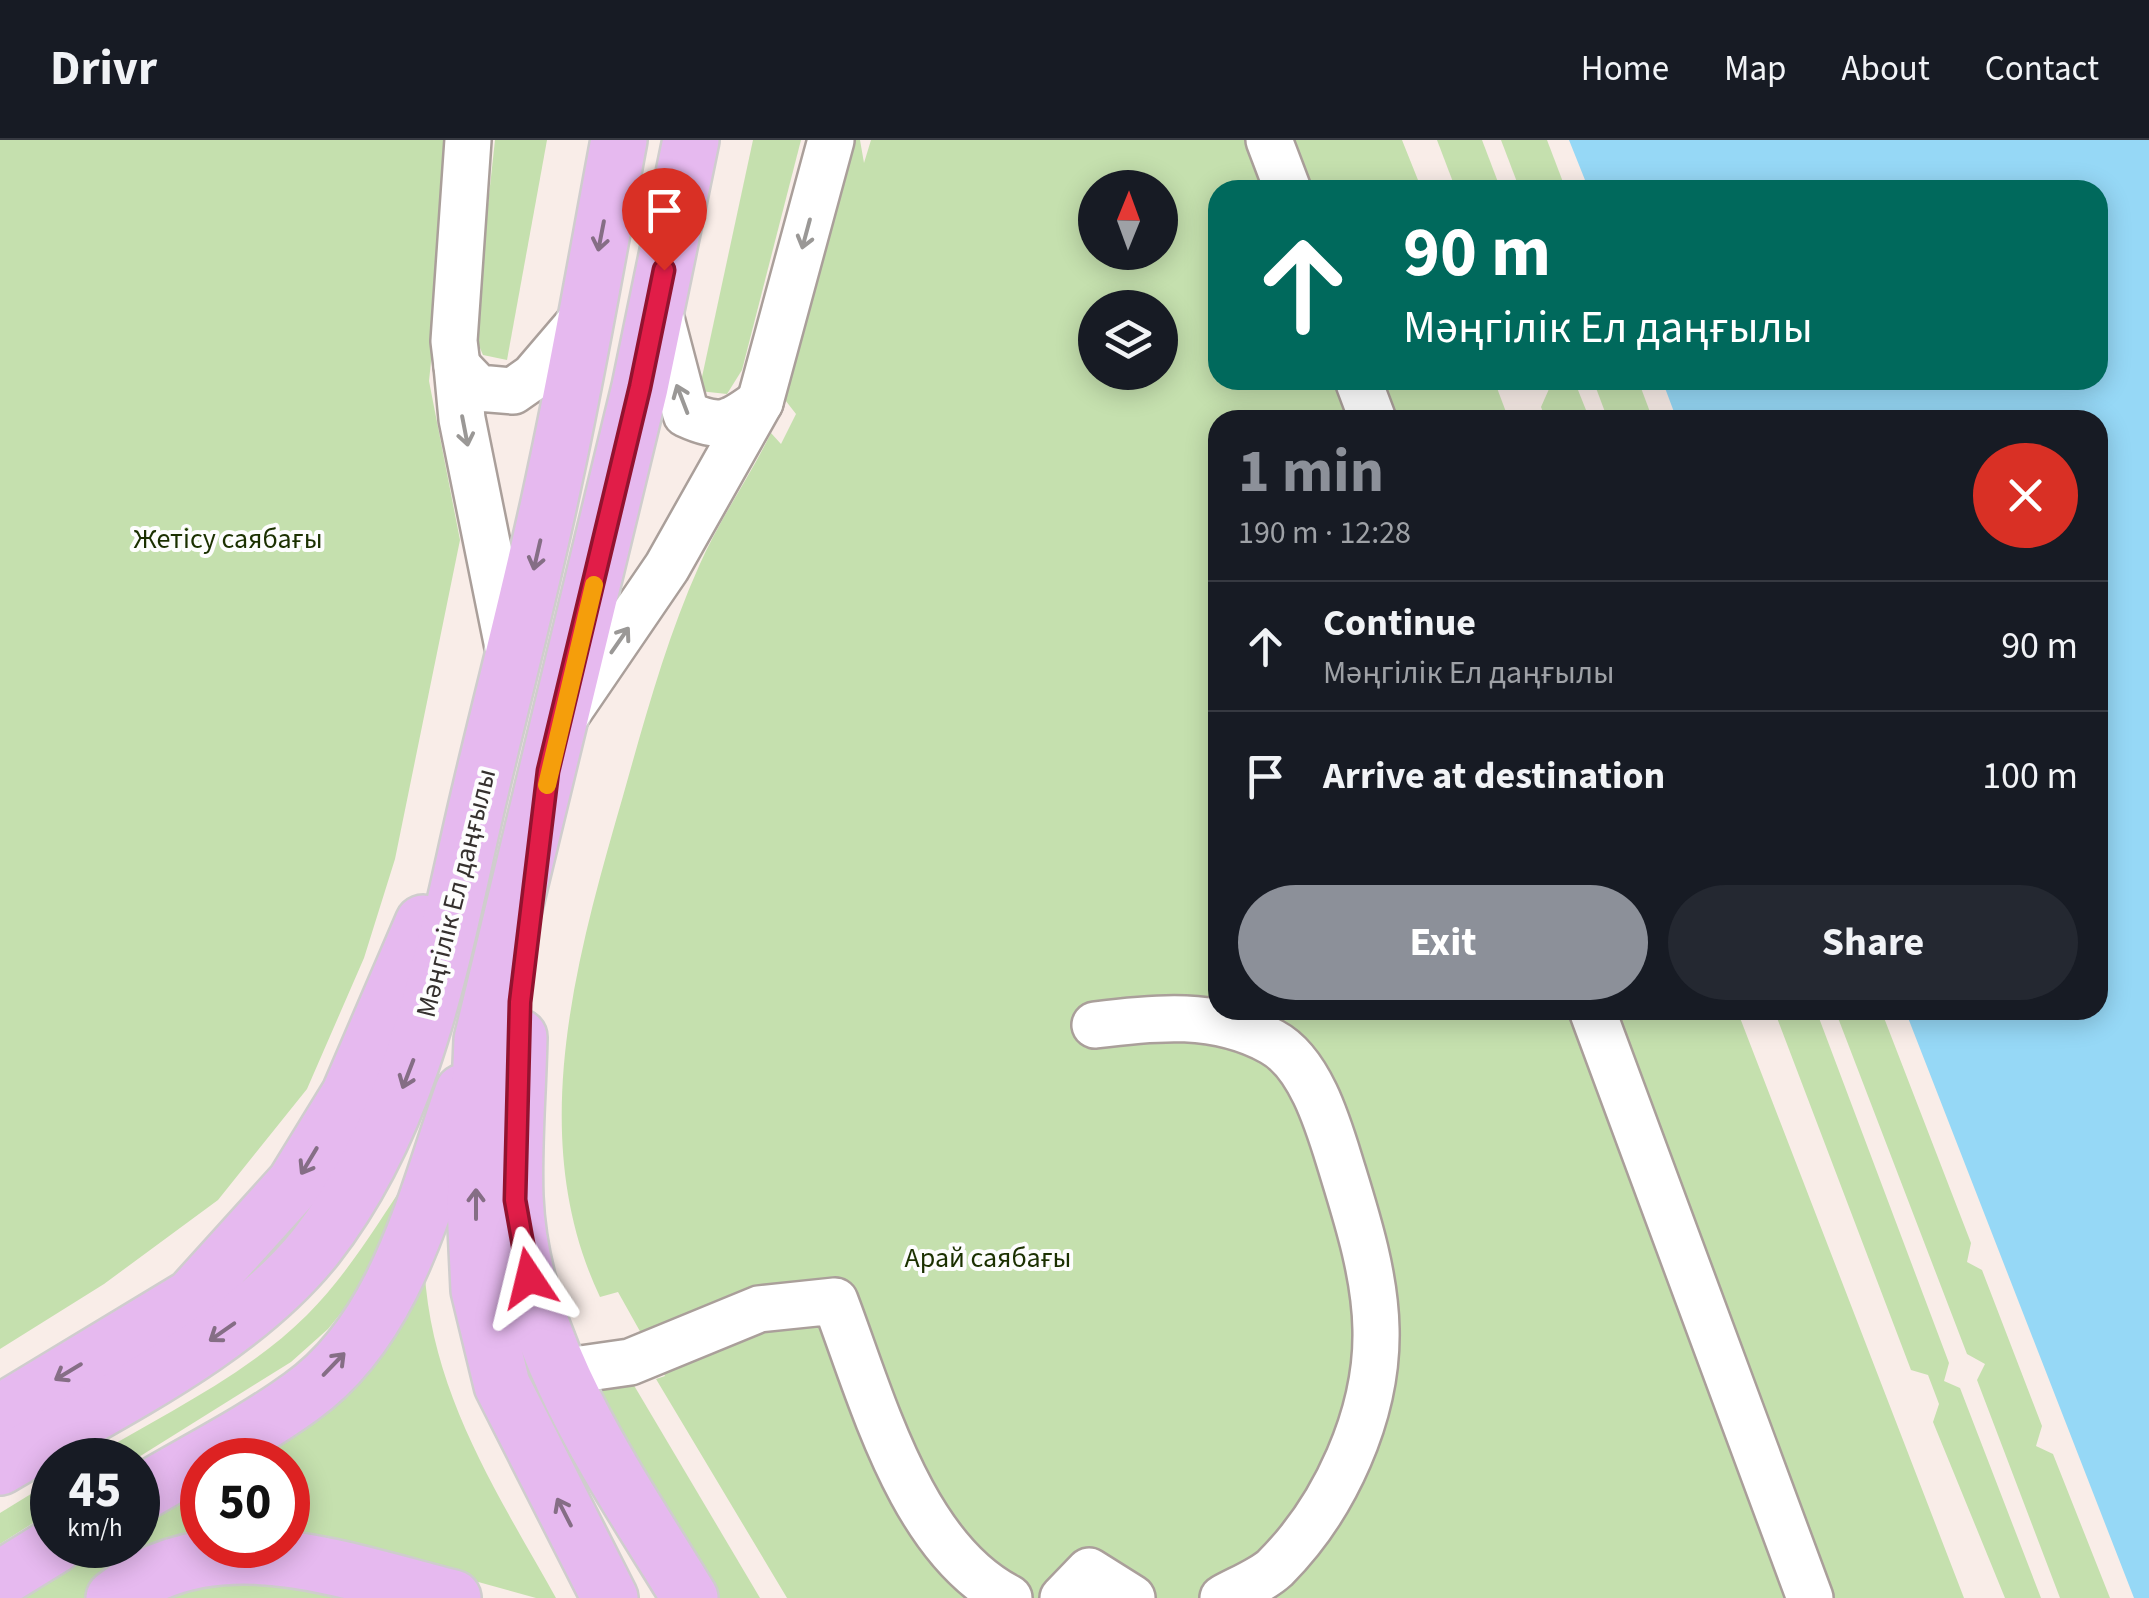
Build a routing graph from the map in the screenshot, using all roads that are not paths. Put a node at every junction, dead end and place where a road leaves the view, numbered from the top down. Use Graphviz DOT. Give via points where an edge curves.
graph roads {
  1 [pos="468,140"];
  2 [pos="618,140"];
  3 [pos="691,140"];
  4 [pos="831,140"];
  5 [pos="1269,140"];
  6 [pos="1284,180"];
  7 [pos="656,302"];
  8 [pos="586,315"];
  9 [pos="457,366"];
  10 [pos="760,402"];
  11 [pos="512,667"];
  12 [pos="563,719"];
  13 [pos="548,771"];
  14 [pos="481,787"];
  15 [pos="1596,1020"];
  16 [pos="1095,1025"];
  17 [pos="482,1040"];
  18 [pos="560,1372"];
  19 [pos="0,1413"];
  20 [pos="0,1467"];
  21 [pos="160,1482"];
  22 [pos="30,1560"];
  23 [pos="0,1579"];
  24 [pos="114,1598"];
  25 [pos="453,1598"];
  26 [pos="610,1598"];
  27 [pos="690,1598"];
  28 [pos="1009,1598"];
  29 [pos="1063,1598"];
  30 [pos="1132,1598"];
  31 [pos="1223,1598"];
  32 [pos="1810,1598"];
  1 -- 9 [label="street"];
  2 -- 8 [label="main road, Мәңгілік Ел даңғылы, one-way"];
  3 -- 7 [label="main road"];
  4 -- 10 [label="street, one-way"];
  5 -- 6 [label="street"];
  10 -- 7 [label="street, one-way" via="733,422 709,424 686,414"];
  7 -- 12 [label="main road"];
  8 -- 9 [label="street" via="513,392 478,388"];
  8 -- 11 [label="main road, Мәңгілік Ел даңғылы, one-way"];
  9 -- 11 [label="street, one-way"];
  12 -- 10 [label="street, one-way" via="667,566"];
  11 -- 14 [label="main road, Мәңгілік Ел даңғылы"];
  12 -- 13 [label="main road"];
  13 -- 17 [label="main road"];
  13 -- 18 [label="main road" via="520,1002 515,1200 529,1278"];
  14 -- 19 [label="main road, one-way" via="349,1095 295,1183 192,1297"];
  14 -- 20 [label="main road, Мәңгілік Ел даңғылы, one-way" via="417,1050 360,1180 316,1246 251,1312"];
  15 -- 32 [label="street"];
  16 -- 31 [label="street" via="1223,1022 1276,1044 1304,1075 1361,1232 1376,1329 1368,1408 1333,1491 1286,1554 1274,1569"];
  21 -- 17 [label="main road, one-way" via="304,1396 356,1340 396,1280"];
  26 -- 17 [label="main road, one-way" via="502,1385 479,1290 475,1206"];
  18 -- 27 [label="main road" via="605,1461"];
  18 -- 28 [label="street" via="630,1362 759,1308 835,1302 932,1530"];
  22 -- 23 [label="main road"];
  24 -- 25 [label="main road" via="182,1562 225,1556 316,1563"];
  29 -- 30 [label="street" via="1089,1571"];
}
